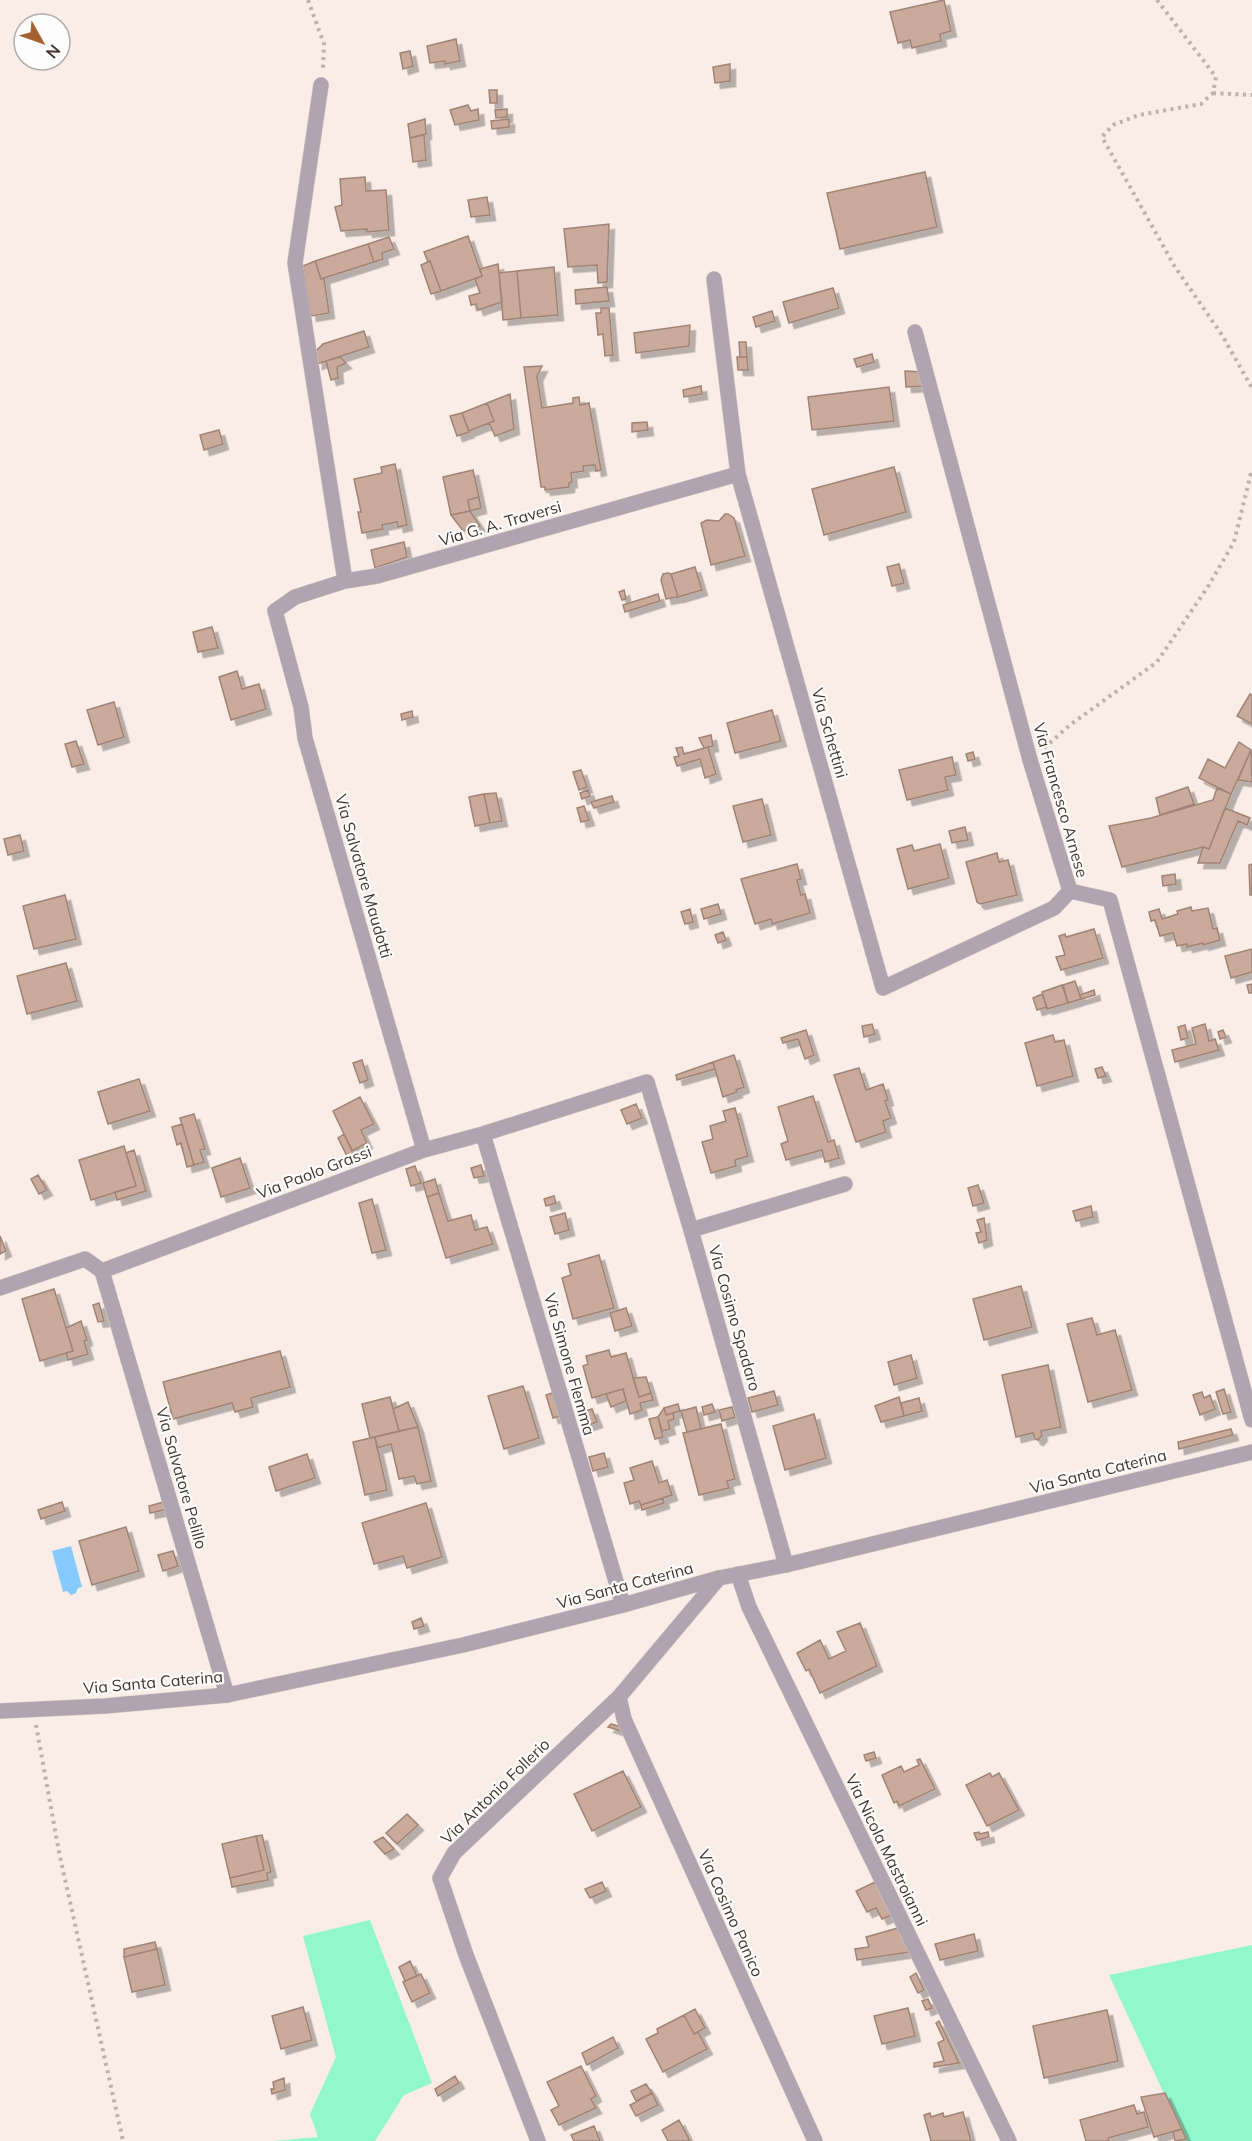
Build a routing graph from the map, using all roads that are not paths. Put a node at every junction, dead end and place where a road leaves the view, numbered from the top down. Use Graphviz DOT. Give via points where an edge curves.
graph roads {
  1 [pos="321,85"];
  2 [pos="714,279"];
  3 [pos="915,332"];
  4 [pos="738,474"];
  5 [pos="345,582"];
  6 [pos="275,611"];
  7 [pos="1070,891"];
  8 [pos="647,1082"];
  9 [pos="483,1134"];
  10 [pos="424,1150"];
  11 [pos="845,1184"];
  12 [pos="692,1230"];
  13 [pos="102,1271"];
  14 [pos="0,1288"];
  15 [pos="1252,1420"];
  16 [pos="1252,1452"];
  17 [pos="786,1565"];
  18 [pos="738,1574"];
  19 [pos="719,1578"];
  20 [pos="623,1605"];
  21 [pos="227,1695"];
  22 [pos="619,1697"];
  23 [pos="0,1711"];
  24 [pos="538,2141"];
  25 [pos="814,2141"];
  26 [pos="1009,2141"];
  1 -- 5 [label="street" via="295,263"];
  2 -- 4 [label="street, Via Schettini"];
  3 -- 7 [label="street, Via Francesco Arnese" via="1030,760"];
  4 -- 5 [label="street, Via G. A. Traversi"];
  4 -- 7 [label="street, Via Schettini" via="883,988 1054,908"];
  5 -- 6 [label="street, Via G. A. Traversi" via="295,597"];
  6 -- 10 [label="street, Via Salvatore Maudotti" via="301,707 305,738"];
  7 -- 15 [label="street, Via Francesco Arnese" via="1110,900"];
  8 -- 9 [label="street, Via Paolo Grassi"];
  8 -- 12 [label="street, Via Cosimo Spadaro"];
  9 -- 10 [label="street, Via Paolo Grassi"];
  9 -- 20 [label="street, Via Simone Flemma"];
  10 -- 13 [label="street, Via Paolo Grassi"];
  11 -- 12 [label="street"];
  12 -- 17 [label="street, Via Cosimo Spadaro"];
  13 -- 14 [label="street" via="84,1259"];
  13 -- 21 [label="street, Via Salvatore Pelillo"];
  16 -- 17 [label="street, Via Santa Caterina"];
  17 -- 18 [label="street, Via Santa Caterina"];
  18 -- 19 [label="street, Via Santa Caterina"];
  18 -- 26 [label="street, Via Nicola Mastroianni" via="749,1607"];
  19 -- 20 [label="street, Via Santa Caterina"];
  19 -- 22 [label="street, Via Antonio Follerio"];
  20 -- 21 [label="street, Via Santa Caterina" via="463,1645"];
  21 -- 23 [label="street, Via Santa Caterina"];
  22 -- 24 [label="street, Via Antonio Follerio" via="454,1853 440,1878"];
  22 -- 25 [label="street, Via Cosimo Panico" via="624,1719"];
}
